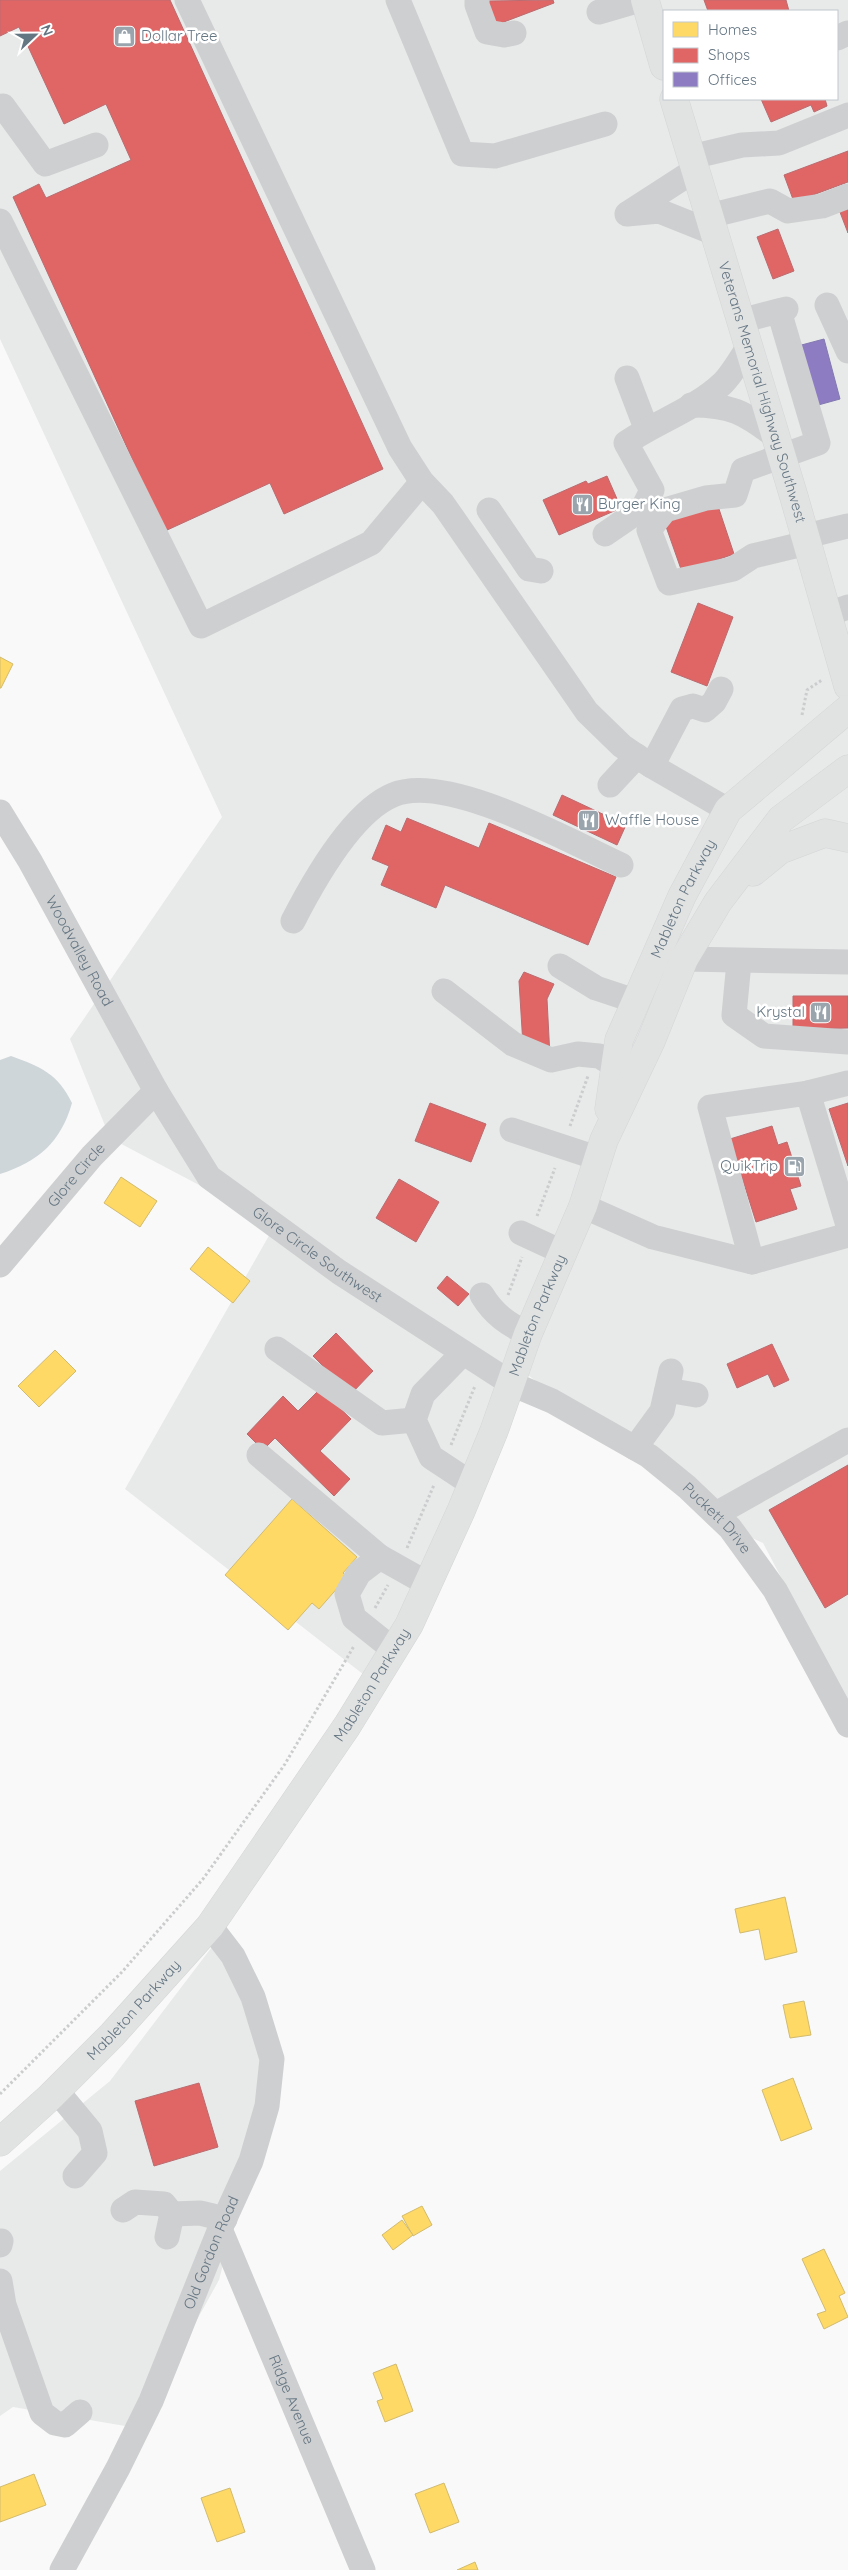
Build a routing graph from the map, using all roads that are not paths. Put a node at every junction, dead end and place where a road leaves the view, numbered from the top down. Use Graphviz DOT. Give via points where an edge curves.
graph roads {
  1 [pos="186,0"];
  2 [pos="398,0"];
  3 [pos="477,0"];
  4 [pos="640,0"];
  5 [pos="645,0"];
  6 [pos="599,12"];
  7 [pos="514,32"];
  8 [pos="663,63"];
  9 [pos="680,100"];
  10 [pos="0,107"];
  11 [pos="848,115"];
  12 [pos="605,124"];
  13 [pos="96,144"];
  14 [pos="693,163"];
  15 [pos="848,196"];
  16 [pos="0,221"];
  17 [pos="712,225"];
  18 [pos="827,305"];
  19 [pos="740,321"];
  20 [pos="748,348"];
  21 [pos="848,348"];
  22 [pos="627,378"];
  23 [pos="691,405"];
  24 [pos="646,428"];
  25 [pos="778,445"];
  26 [pos="422,482"];
  27 [pos="848,526"];
  28 [pos="461,529"];
  29 [pos="605,534"];
  30 [pos="806,539"];
  31 [pos="541,571"];
  32 [pos="838,611"];
  33 [pos="845,676"];
  34 [pos="721,689"];
  35 [pos="848,709"];
  36 [pos="645,761"];
  37 [pos="848,769"];
  38 [pos="610,785"];
  39 [pos="728,810"];
  40 [pos="0,812"];
  41 [pos="848,838"];
  42 [pos="621,865"];
  43 [pos="718,902"];
  44 [pos="293,921"];
  45 [pos="684,959"];
  46 [pos="739,962"];
  47 [pos="848,962"];
  48 [pos="560,966"];
  49 [pos="444,991"];
  50 [pos="635,1002"];
  51 [pos="848,1042"];
  52 [pos="616,1066"];
  53 [pos="848,1084"];
  54 [pos="156,1091"];
  55 [pos="808,1093"];
  56 [pos="512,1130"];
  57 [pos="601,1149"];
  58 [pos="583,1206"];
  59 [pos="848,1225"];
  60 [pos="521,1233"];
  61 [pos="848,1236"];
  62 [pos="562,1252"];
  63 [pos="752,1262"];
  64 [pos="0,1265"];
  65 [pos="482,1295"];
  66 [pos="528,1334"];
  67 [pos="277,1349"];
  68 [pos="463,1353"];
  69 [pos="512,1384"];
  70 [pos="696,1394"];
  71 [pos="414,1420"];
  72 [pos="848,1440"];
  73 [pos="635,1448"];
  74 [pos="259,1455"];
  75 [pos="472,1484"];
  76 [pos="716,1514"];
  77 [pos="380,1557"];
  78 [pos="428,1584"];
  79 [pos="394,1650"];
  80 [pos="841,1697"];
  81 [pos="848,1725"];
  82 [pos="210,1926"];
  83 [pos="56,2090"];
  84 [pos="0,2142"];
  85 [pos="75,2176"];
  86 [pos="123,2210"];
  87 [pos="223,2224"];
  88 [pos="0,2281"];
  89 [pos="80,2412"];
  90 [pos="62,2570"];
  91 [pos="363,2570"];
  1 -- 26 [label="street" via="400,448"];
  2 -- 12 [label="street" via="462,154 495,156"];
  3 -- 7 [label="street" via="487,32 504,35"];
  4 -- 6 [label="street"];
  5 -- 8 [label="main road"];
  9 -- 14 [label="main road, Veterans Memorial Highway Southwest"];
  10 -- 13 [label="street" via="3,106 45,164"];
  11 -- 14 [label="street" via="779,143 742,145"];
  14 -- 17 [label="main road, Veterans Memorial Highway Southwest"];
  14 -- 17 [label="street" via="627,214 659,211"];
  15 -- 17 [label="street" via="822,206 788,211 770,202"];
  16 -- 26 [label="street" via="201,626 371,543"];
  17 -- 19 [label="main road, Veterans Memorial Highway Southwest"];
  18 -- 21 [label="street"];
  19 -- 20 [label="main road, Veterans Memorial Highway Southwest"];
  19 -- 25 [label="street" via="782,310 818,443"];
  20 -- 23 [label="street" via="723,383"];
  20 -- 25 [label="main road, Veterans Memorial Highway Southwest"];
  22 -- 24 [label="street"];
  23 -- 24 [label="street"];
  23 -- 25 [label="street" via="716,405 749,416"];
  24 -- 29 [label="street" via="626,443 652,490 643,508"];
  25 -- 30 [label="main road, Veterans Memorial Highway Southwest"];
  25 -- 30 [label="street" via="743,470 735,495 706,498 665,510 649,530 669,583 733,569 753,556"];
  26 -- 28 [label="street" via="444,504"];
  27 -- 30 [label="street"];
  28 -- 31 [label="street" via="494,506 529,569"];
  28 -- 36 [label="street" via="587,712 622,746"];
  30 -- 32 [label="main road, Veterans Memorial Highway Southwest"];
  32 -- 33 [label="main road, Veterans Memorial Highway Southwest"];
  34 -- 36 [label="street" via="705,710 693,706 682,709"];
  35 -- 39 [label="main road, Mableton Parkway"];
  36 -- 38 [label="street"];
  36 -- 39 [label="street"];
  37 -- 43 [label="main road, Mableton Parkway" via="781,819"];
  39 -- 50 [label="main road, Mableton Parkway" via="682,896"];
  40 -- 54 [label="street, Woodvalley Road"];
  41 -- 43 [label="main road" via="825,834 780,850"];
  42 -- 44 [label="street" via="485,802 421,789 393,794 361,815 310,887"];
  43 -- 45 [label="main road, Mableton Parkway"];
  45 -- 46 [label="street"];
  45 -- 57 [label="main road, Mableton Parkway" via="651,1041"];
  46 -- 47 [label="street"];
  46 -- 51 [label="street" via="734,1015 764,1036"];
  48 -- 50 [label="street" via="596,988"];
  49 -- 52 [label="street" via="513,1044 551,1060 578,1054 599,1056"];
  50 -- 52 [label="main road, Mableton Parkway" via="619,1040"];
  52 -- 57 [label="main road, Mableton Parkway"];
  53 -- 55 [label="street"];
  54 -- 64 [label="street, Glore Circle" via="92,1156"];
  54 -- 68 [label="street, Glore Circle Southwest" via="209,1177 339,1272"];
  55 -- 59 [label="street"];
  55 -- 63 [label="street" via="710,1107"];
  56 -- 57 [label="street"];
  57 -- 58 [label="main road, Mableton Parkway"];
  58 -- 62 [label="main road, Mableton Parkway"];
  58 -- 63 [label="street" via="653,1237"];
  60 -- 62 [label="street"];
  61 -- 63 [label="street"];
  62 -- 66 [label="main road, Mableton Parkway"];
  65 -- 66 [label="street" via="491,1311"];
  66 -- 69 [label="main road, Mableton Parkway"];
  67 -- 71 [label="street" via="382,1423"];
  68 -- 69 [label="street, Glore Circle Southwest"];
  68 -- 71 [label="street" via="423,1394"];
  69 -- 73 [label="street, Puckett Drive" via="552,1401"];
  69 -- 75 [label="main road, Mableton Parkway"];
  70 -- 73 [label="street" via="669,1380 662,1411"];
  71 -- 75 [label="street" via="430,1457"];
  72 -- 76 [label="street"];
  73 -- 76 [label="street, Puckett Drive" via="688,1487"];
  74 -- 77 [label="street"];
  75 -- 78 [label="main road, Mableton Parkway"];
  76 -- 80 [label="street, Puckett Drive" via="775,1590"];
  77 -- 78 [label="street"];
  77 -- 79 [label="street" via="359,1573 347,1594 354,1618"];
  78 -- 79 [label="main road, Mableton Parkway"];
  79 -- 82 [label="main road, Mableton Parkway" via="347,1726"];
  80 -- 81 [label="street, Puckett Drive"];
  82 -- 83 [label="main road, Mableton Parkway" via="112,2035"];
  82 -- 87 [label="street, Old Gordon Road" via="233,1956 253,1997 272,2059 267,2106 251,2162"];
  83 -- 84 [label="main road, Mableton Parkway"];
  83 -- 85 [label="street" via="90,2131 95,2153"];
  86 -- 87 [label="street" via="135,2202 164,2204 170,2226 200,2213"];
  87 -- 90 [label="street, Old Gordon Road" via="151,2401"];
  87 -- 91 [label="street, Ridge Avenue"];
  88 -- 89 [label="street" via="4,2305 42,2413 55,2424 65,2425"];
}
